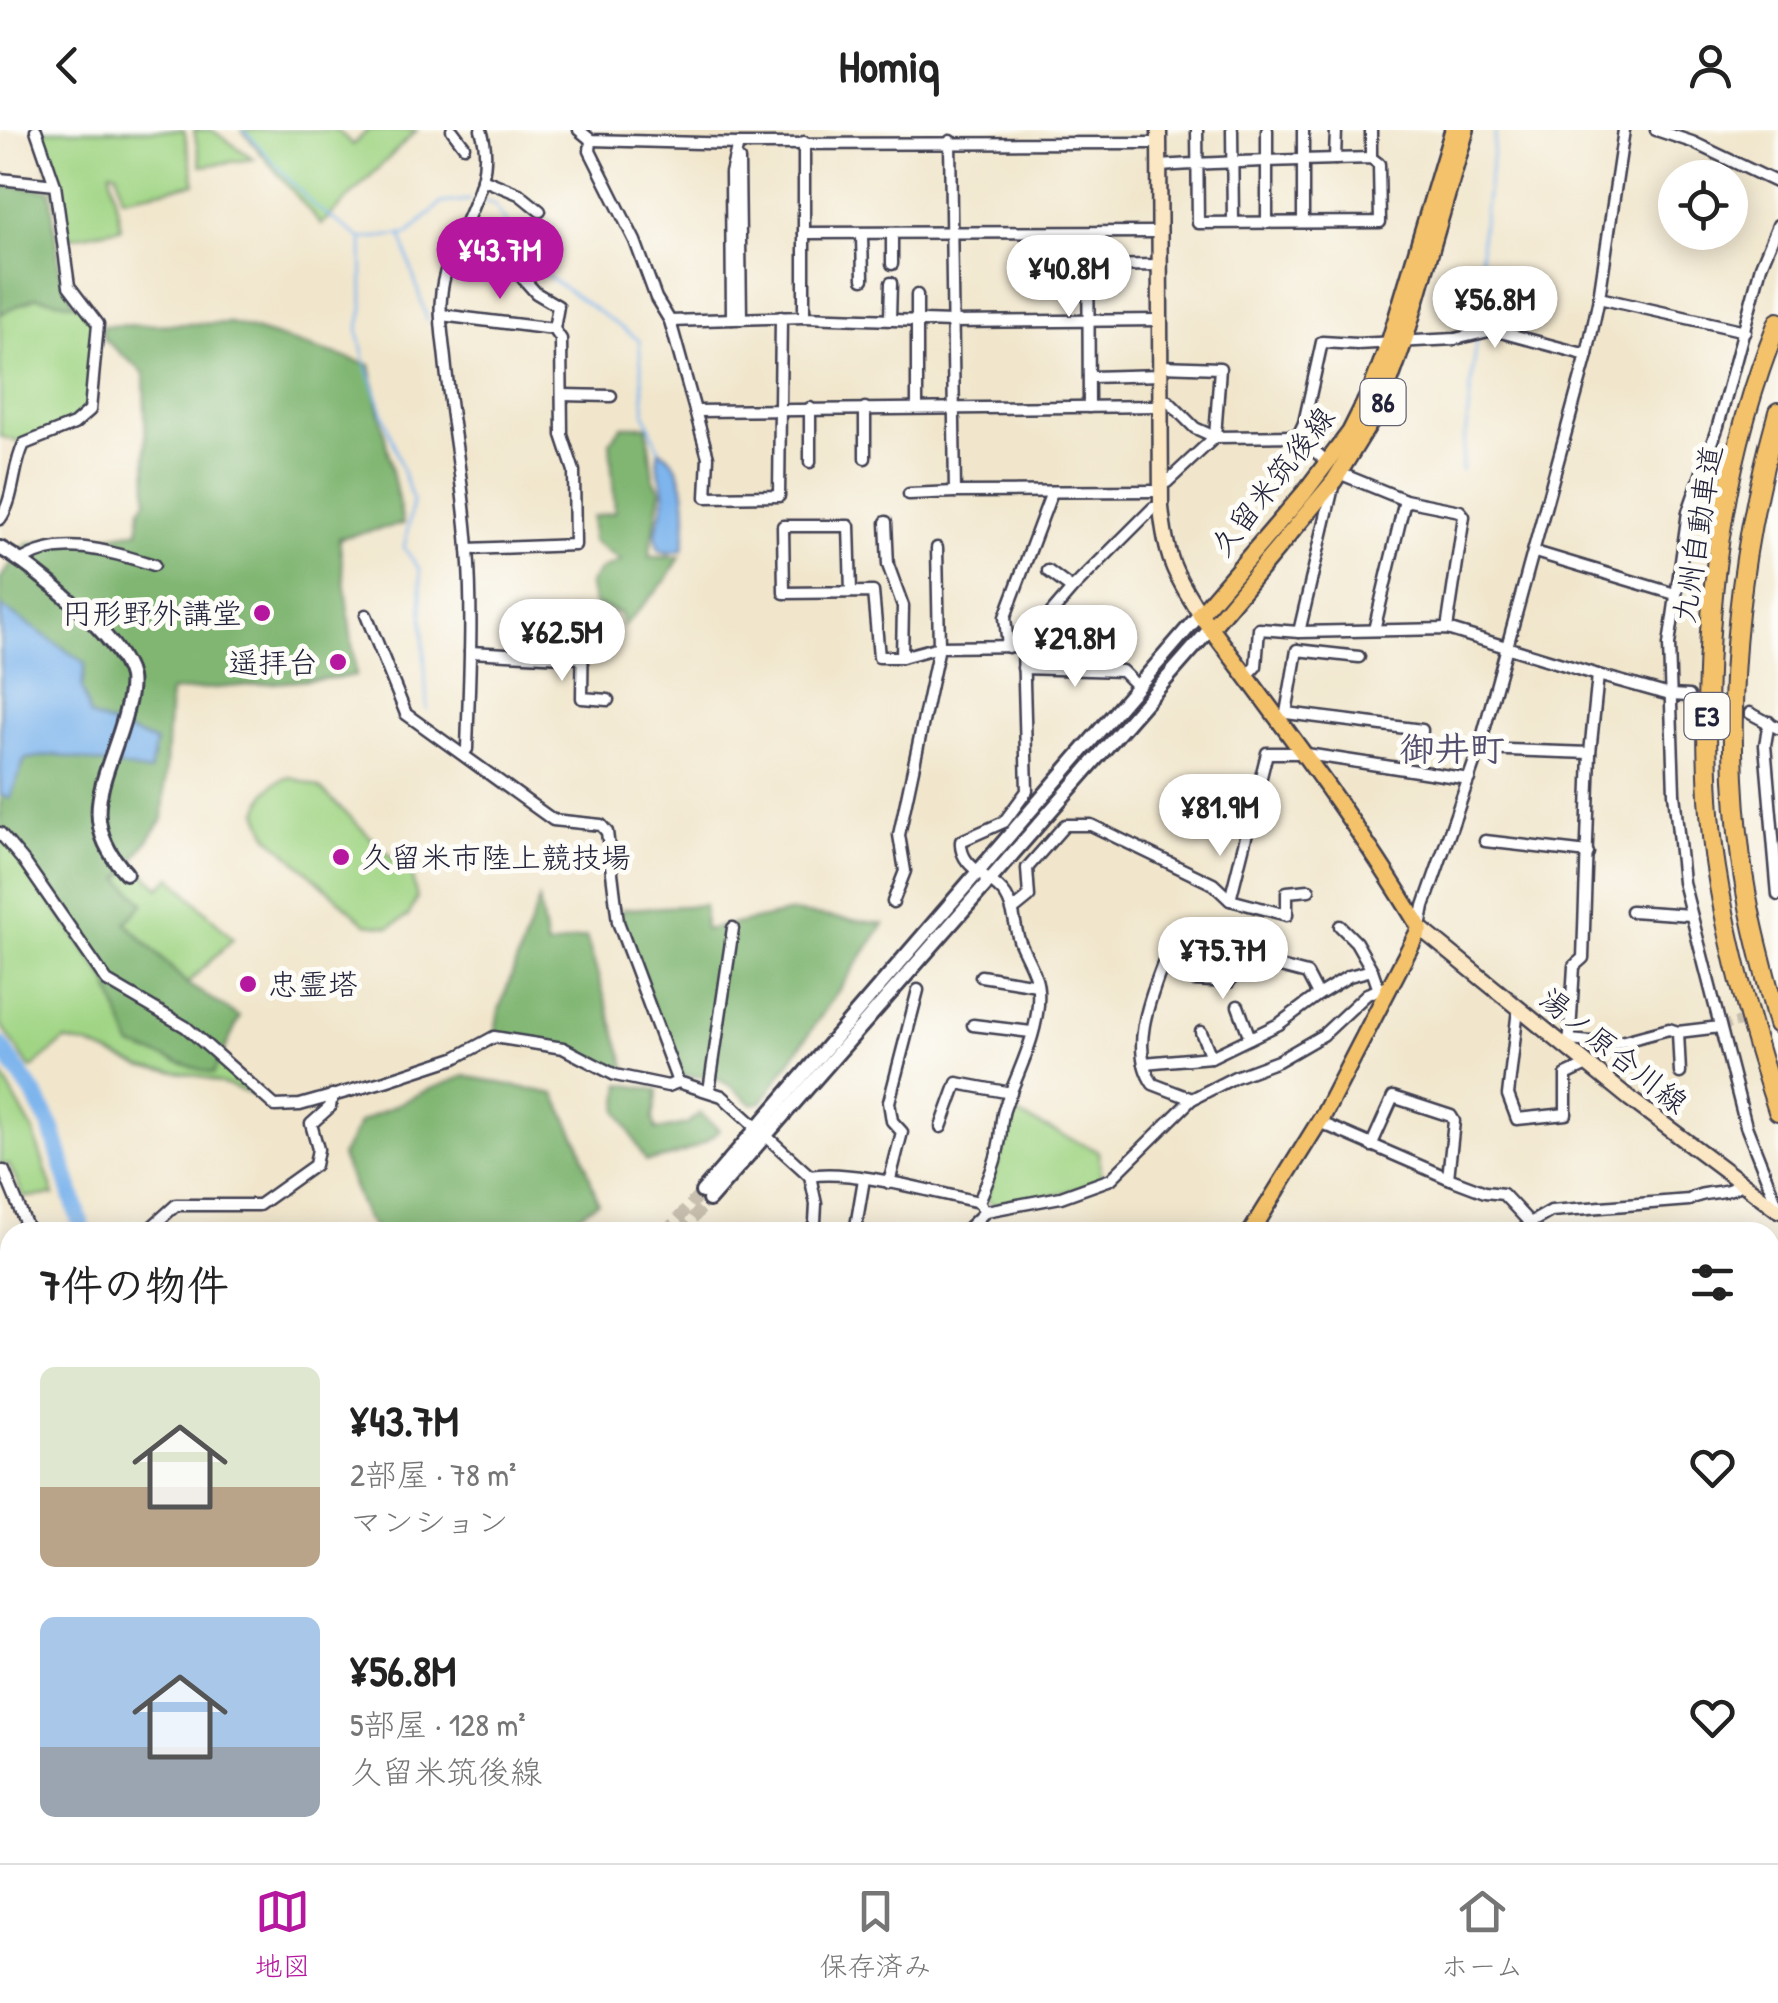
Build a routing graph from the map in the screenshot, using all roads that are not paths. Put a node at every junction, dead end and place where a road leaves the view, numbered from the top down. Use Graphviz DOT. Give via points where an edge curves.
graph roads {
  1 [pos="36,130"];
  2 [pos="452,130"];
  3 [pos="481,130"];
  4 [pos="579,130"];
  5 [pos="1197,130"];
  6 [pos="1232,130"];
  7 [pos="1267,130"];
  8 [pos="1303,130"];
  9 [pos="1336,130"];
  10 [pos="1371,130"];
  11 [pos="1453,130"];
  12 [pos="1466,130"];
  13 [pos="1624,130"];
  14 [pos="1656,130"];
  15 [pos="1159,137"];
  16 [pos="591,140"];
  17 [pos="950,141"];
  18 [pos="804,142"];
  19 [pos="738,144"];
  20 [pos="464,146"];
  21 [pos="1371,158"];
  22 [pos="1303,159"];
  23 [pos="1335,159"];
  24 [pos="1267,161"];
  25 [pos="1232,162"];
  26 [pos="1198,164"];
  27 [pos="1160,166"];
  28 [pos="0,179"];
  29 [pos="482,179"];
  30 [pos="1778,183"];
  31 [pos="55,185"];
  32 [pos="540,211"];
  33 [pos="1233,222"];
  34 [pos="1267,222"];
  35 [pos="1303,222"];
  36 [pos="464,225"];
  37 [pos="1778,225"];
  38 [pos="1158,232"];
  39 [pos="804,233"];
  40 [pos="892,234"];
  41 [pos="950,234"];
  42 [pos="1088,234"];
  43 [pos="862,235"];
  44 [pos="892,264"];
  45 [pos="1159,265"];
  46 [pos="1088,266"];
  47 [pos="863,279"];
  48 [pos="891,282"];
  49 [pos="917,295"];
  50 [pos="1599,298"];
  51 [pos="441,315"];
  52 [pos="804,317"];
  53 [pos="781,318"];
  54 [pos="736,319"];
  55 [pos="890,319"];
  56 [pos="918,319"];
  57 [pos="1089,320"];
  58 [pos="1160,320"];
  59 [pos="670,321"];
  60 [pos="952,322"];
  61 [pos="1778,322"];
  62 [pos="554,328"];
  63 [pos="1745,331"];
  64 [pos="1397,341"];
  65 [pos="1587,354"];
  66 [pos="1161,371"];
  67 [pos="1091,376"];
  68 [pos="562,395"];
  69 [pos="611,396"];
  70 [pos="1161,403"];
  71 [pos="917,406"];
  72 [pos="954,406"];
  73 [pos="1090,407"];
  74 [pos="780,408"];
  75 [pos="810,408"];
  76 [pos="865,408"];
  77 [pos="696,410"];
  78 [pos="1778,412"];
  79 [pos="1298,436"];
  80 [pos="1215,437"];
  81 [pos="865,458"];
  82 [pos="810,462"];
  83 [pos="1334,472"];
  84 [pos="1161,486"];
  85 [pos="955,492"];
  86 [pos="1052,492"];
  87 [pos="909,494"];
  88 [pos="1404,500"];
  89 [pos="1161,507"];
  90 [pos="0,519"];
  91 [pos="886,522"];
  92 [pos="0,548"];
  93 [pos="936,548"];
  94 [pos="468,549"];
  95 [pos="1534,552"];
  96 [pos="22,560"];
  97 [pos="154,565"];
  98 [pos="1048,570"];
  99 [pos="1072,588"];
  100 [pos="851,592"];
  101 [pos="1676,594"];
  102 [pos="366,614"];
  103 [pos="583,614"];
  104 [pos="1206,621"];
  105 [pos="1447,628"];
  106 [pos="1374,630"];
  107 [pos="1300,632"];
  108 [pos="1008,646"];
  109 [pos="1023,646"];
  110 [pos="1506,647"];
  111 [pos="939,648"];
  112 [pos="470,652"];
  113 [pos="902,656"];
  114 [pos="1359,657"];
  115 [pos="582,658"];
  116 [pos="1024,668"];
  117 [pos="1248,674"];
  118 [pos="1598,676"];
  119 [pos="1138,687"];
  120 [pos="1670,695"];
  121 [pos="1690,696"];
  122 [pos="608,700"];
  123 [pos="1750,713"];
  124 [pos="1282,716"];
  125 [pos="1773,725"];
  126 [pos="1479,749"];
  127 [pos="1300,753"];
  128 [pos="1420,753"];
  129 [pos="464,754"];
  130 [pos="1590,754"];
  131 [pos="1468,779"];
  132 [pos="0,833"];
  133 [pos="1485,841"];
  134 [pos="1588,854"];
  135 [pos="1776,856"];
  136 [pos="126,873"];
  137 [pos="984,875"];
  138 [pos="1309,890"];
  139 [pos="1778,895"];
  140 [pos="1230,900"];
  141 [pos="893,902"];
  142 [pos="1013,910"];
  143 [pos="1631,912"];
  144 [pos="1691,915"];
  145 [pos="1340,926"];
  146 [pos="734,928"];
  147 [pos="1420,928"];
  148 [pos="1372,970"];
  149 [pos="981,976"];
  150 [pos="1037,984"];
  151 [pos="1386,987"];
  152 [pos="918,990"];
  153 [pos="1318,995"];
  154 [pos="1238,1006"];
  155 [pos="1518,1009"];
  156 [pos="1778,1024"];
  157 [pos="972,1025"];
  158 [pos="1720,1027"];
  159 [pos="1031,1032"];
  160 [pos="1201,1032"];
  161 [pos="1678,1032"];
  162 [pos="1250,1038"];
  163 [pos="1569,1045"];
  164 [pos="1211,1057"];
  165 [pos="1144,1062"];
  166 [pos="1588,1065"];
  167 [pos="1680,1074"];
  168 [pos="678,1082"];
  169 [pos="709,1091"];
  170 [pos="1011,1093"];
  171 [pos="332,1095"];
  172 [pos="1192,1099"];
  173 [pos="1778,1111"];
  174 [pos="1320,1122"];
  175 [pos="941,1128"];
  176 [pos="760,1132"];
  177 [pos="1371,1146"];
  178 [pos="0,1171"];
  179 [pos="810,1176"];
  180 [pos="1448,1178"];
  181 [pos="864,1179"];
  182 [pos="888,1182"];
  183 [pos="1740,1184"];
  184 [pos="705,1196"];
  185 [pos="982,1207"];
  186 [pos="1778,1209"];
  187 [pos="25,1222"];
  188 [pos="155,1222"];
  189 [pos="816,1222"];
  190 [pos="856,1222"];
  191 [pos="971,1222"];
  192 [pos="1258,1222"];
  193 [pos="1524,1222"];
  194 [pos="1537,1222"];
  1 -- 31 [label="street"];
  2 -- 20 [label="street"];
  3 -- 29 [label="street" via="487,148"];
  4 -- 16 [label="street"];
  5 -- 26 [label="street"];
  6 -- 25 [label="street"];
  7 -- 24 [label="street"];
  8 -- 22 [label="street"];
  9 -- 23 [label="street"];
  10 -- 21 [label="street"];
  11 -- 64 [label="main road, 久留米筑後線 / 86"];
  12 -- 64 [label="main road, 久留米筑後線 / 86"];
  13 -- 50 [label="street"];
  14 -- 30 [label="street"];
  15 -- 17 [label="street"];
  15 -- 27 [label="main road"];
  16 -- 19 [label="street"];
  16 -- 59 [label="street" via="590,151"];
  17 -- 18 [label="street"];
  17 -- 41 [label="street"];
  18 -- 19 [label="street"];
  18 -- 39 [label="street"];
  19 -- 54 [label="street"];
  21 -- 23 [label="street"];
  21 -- 35 [label="street" via="1379,164 1380,222"];
  22 -- 23 [label="street"];
  22 -- 24 [label="street"];
  22 -- 35 [label="street"];
  24 -- 25 [label="street"];
  24 -- 34 [label="street"];
  25 -- 26 [label="street"];
  25 -- 33 [label="street"];
  26 -- 27 [label="street"];
  26 -- 33 [label="street" via="1198,223"];
  27 -- 38 [label="main road"];
  28 -- 31 [label="street"];
  29 -- 32 [label="street"];
  29 -- 36 [label="street"];
  31 -- 90 [label="street" via="70,286 98,324 90,410 74,424 24,444"];
  33 -- 34 [label="street"];
  34 -- 35 [label="street"];
  36 -- 51 [label="street" via="444,277"];
  36 -- 62 [label="street" via="558,306"];
  37 -- 63 [label="street"];
  38 -- 42 [label="street"];
  38 -- 45 [label="main road"];
  39 -- 43 [label="street"];
  39 -- 52 [label="street"];
  40 -- 41 [label="street"];
  40 -- 43 [label="street"];
  40 -- 44 [label="street"];
  41 -- 42 [label="street"];
  41 -- 60 [label="street"];
  42 -- 46 [label="street"];
  43 -- 47 [label="street"];
  45 -- 46 [label="street"];
  45 -- 58 [label="main road"];
  46 -- 57 [label="street"];
  48 -- 55 [label="street"];
  49 -- 56 [label="street"];
  50 -- 63 [label="street"];
  50 -- 65 [label="street"];
  51 -- 62 [label="street"];
  51 -- 94 [label="street"];
  52 -- 53 [label="street"];
  52 -- 55 [label="street"];
  53 -- 54 [label="street"];
  53 -- 74 [label="street"];
  54 -- 59 [label="street"];
  55 -- 56 [label="street"];
  56 -- 60 [label="street"];
  56 -- 71 [label="street"];
  57 -- 58 [label="street"];
  57 -- 60 [label="street"];
  57 -- 67 [label="street"];
  58 -- 66 [label="main road"];
  59 -- 77 [label="street"];
  60 -- 72 [label="street"];
  61 -- 173 [label="highway, 九州自動車道 / E3" via="1736,450 1715,557 1707,768 1715,866"];
  62 -- 68 [label="street" via="561,338"];
  63 -- 101 [label="street" via="1688,512"];
  64 -- 65 [label="street" via="1493,330"];
  64 -- 79 [label="street" via="1322,342"];
  64 -- 83 [label="main road, 久留米筑後線 / 86"];
  65 -- 95 [label="street"];
  66 -- 67 [label="street"];
  66 -- 70 [label="main road"];
  66 -- 80 [label="street" via="1220,368"];
  67 -- 73 [label="street"];
  68 -- 69 [label="street"];
  68 -- 94 [label="street" via="576,545"];
  70 -- 73 [label="street"];
  70 -- 80 [label="street" via="1168,401 1195,428"];
  70 -- 84 [label="main road"];
  71 -- 72 [label="street"];
  71 -- 76 [label="street"];
  72 -- 73 [label="street"];
  72 -- 85 [label="street"];
  74 -- 75 [label="street"];
  74 -- 77 [label="street"];
  74 -- 77 [label="street" via="779,496 706,498 710,472"];
  75 -- 76 [label="street"];
  75 -- 82 [label="street"];
  76 -- 81 [label="street"];
  78 -- 156 [label="highway, 九州自動車道 / E3" via="1738,617 1732,766 1741,863"];
  79 -- 80 [label="street"];
  79 -- 83 [label="street"];
  80 -- 84 [label="street"];
  83 -- 88 [label="street"];
  83 -- 104 [label="main road, 久留米筑後線 / 86"];
  83 -- 107 [label="street"];
  84 -- 86 [label="street"];
  84 -- 89 [label="main road"];
  85 -- 86 [label="street"];
  85 -- 87 [label="street"];
  86 -- 108 [label="street" via="1004,617"];
  88 -- 105 [label="street" via="1464,516"];
  88 -- 106 [label="street"];
  89 -- 99 [label="street"];
  89 -- 104 [label="main road" via="1174,574"];
  91 -- 113 [label="street" via="888,565 903,606"];
  92 -- 96 [label="street"];
  93 -- 111 [label="street"];
  94 -- 112 [label="street"];
  95 -- 101 [label="street"];
  95 -- 110 [label="street"];
  96 -- 97 [label="street" via="65,547"];
  96 -- 136 [label="street" via="106,636 130,678 130,699 99,798 98,829"];
  98 -- 99 [label="street"];
  99 -- 109 [label="street"];
  100 -- 100 [label="street" via="784,593 783,526 849,526"];
  100 -- 113 [label="street" via="873,592 878,657"];
  101 -- 120 [label="street"];
  102 -- 129 [label="street" via="406,714"];
  103 -- 115 [label="street"];
  104 -- 117 [label="main road"];
  104 -- 119 [label="street"];
  104 -- 137 [label="street"];
  105 -- 106 [label="street"];
  105 -- 110 [label="street"];
  106 -- 107 [label="street"];
  107 -- 117 [label="street" via="1259,629 1256,666"];
  108 -- 109 [label="street"];
  108 -- 111 [label="street"];
  109 -- 116 [label="street"];
  110 -- 118 [label="street"];
  110 -- 126 [label="street"];
  111 -- 113 [label="street"];
  111 -- 141 [label="street" via="900,834 906,871"];
  112 -- 115 [label="street"];
  112 -- 129 [label="street"];
  114 -- 124 [label="street" via="1297,650"];
  115 -- 122 [label="street" via="582,698"];
  116 -- 119 [label="street" via="1122,672"];
  116 -- 137 [label="street" via="1026,791 1004,822 961,841 965,863"];
  117 -- 124 [label="main road"];
  118 -- 120 [label="street"];
  118 -- 130 [label="street"];
  119 -- 137 [label="street"];
  120 -- 121 [label="street"];
  120 -- 144 [label="street" via="1674,792"];
  123 -- 125 [label="street"];
  124 -- 127 [label="main road"];
  124 -- 128 [label="street" via="1422,730"];
  125 -- 135 [label="street" via="1765,745"];
  126 -- 130 [label="street"];
  126 -- 131 [label="street"];
  127 -- 131 [label="street"];
  127 -- 140 [label="street" via="1267,753"];
  127 -- 147 [label="main road"];
  129 -- 168 [label="street" via="553,820 607,832 618,922"];
  130 -- 134 [label="street"];
  131 -- 147 [label="street"];
  132 -- 171 [label="street" via="107,981 186,1027 275,1106"];
  133 -- 134 [label="street"];
  134 -- 163 [label="street" via="1583,958 1574,966"];
  135 -- 139 [label="street"];
  137 -- 142 [label="street"];
  137 -- 176 [label="street"];
  138 -- 140 [label="street" via="1287,892 1287,916"];
  140 -- 142 [label="street" via="1213,884 1091,824 1065,824 1028,868 1029,898"];
  142 -- 150 [label="street"];
  143 -- 144 [label="street"];
  144 -- 158 [label="street"];
  145 -- 148 [label="street"];
  146 -- 169 [label="street"];
  147 -- 151 [label="main road"];
  147 -- 155 [label="main road, 湯ノ原合川線"];
  148 -- 151 [label="street"];
  148 -- 153 [label="street"];
  149 -- 150 [label="street"];
  150 -- 159 [label="street"];
  151 -- 172 [label="street" via="1367,994 1308,1044"];
  151 -- 174 [label="main road"];
  152 -- 182 [label="street" via="889,1102 902,1132"];
  153 -- 162 [label="street"];
  153 -- 165 [label="street" via="1307,974 1242,957 1229,982 1194,980 1183,965 1164,964 1152,993"];
  154 -- 162 [label="street"];
  155 -- 163 [label="main road, 湯ノ原合川線"];
  155 -- 166 [label="street" via="1508,1095 1517,1119 1566,1114 1566,1075"];
  157 -- 159 [label="street"];
  158 -- 161 [label="street"];
  158 -- 186 [label="street" via="1746,1126"];
  159 -- 170 [label="street"];
  160 -- 164 [label="street"];
  161 -- 163 [label="street"];
  161 -- 167 [label="street"];
  162 -- 164 [label="street"];
  163 -- 166 [label="main road, 湯ノ原合川線"];
  164 -- 165 [label="street"];
  165 -- 172 [label="street" via="1153,1084"];
  166 -- 183 [label="main road, 湯ノ原合川線"];
  168 -- 169 [label="street"];
  168 -- 171 [label="street" via="668,1086 615,1074 563,1048 494,1037 455,1058"];
  169 -- 176 [label="street"];
  170 -- 175 [label="street" via="957,1083"];
  170 -- 185 [label="street"];
  171 -- 188 [label="street" via="330,1107 311,1124 316,1165 279,1192 250,1207 176,1205"];
  172 -- 185 [label="street" via="1111,1179 1061,1197"];
  174 -- 177 [label="street"];
  174 -- 192 [label="main road"];
  176 -- 179 [label="street"];
  176 -- 184 [label="street"];
  177 -- 180 [label="street"];
  177 -- 180 [label="street" via="1393,1097 1451,1116"];
  178 -- 187 [label="street"];
  179 -- 181 [label="street"];
  179 -- 189 [label="street"];
  180 -- 193 [label="street" via="1503,1194"];
  181 -- 182 [label="street"];
  181 -- 190 [label="street"];
  182 -- 185 [label="street"];
  183 -- 186 [label="main road, 湯ノ原合川線"];
  183 -- 194 [label="street" via="1689,1200 1550,1211"];
  185 -- 191 [label="street"];
}
